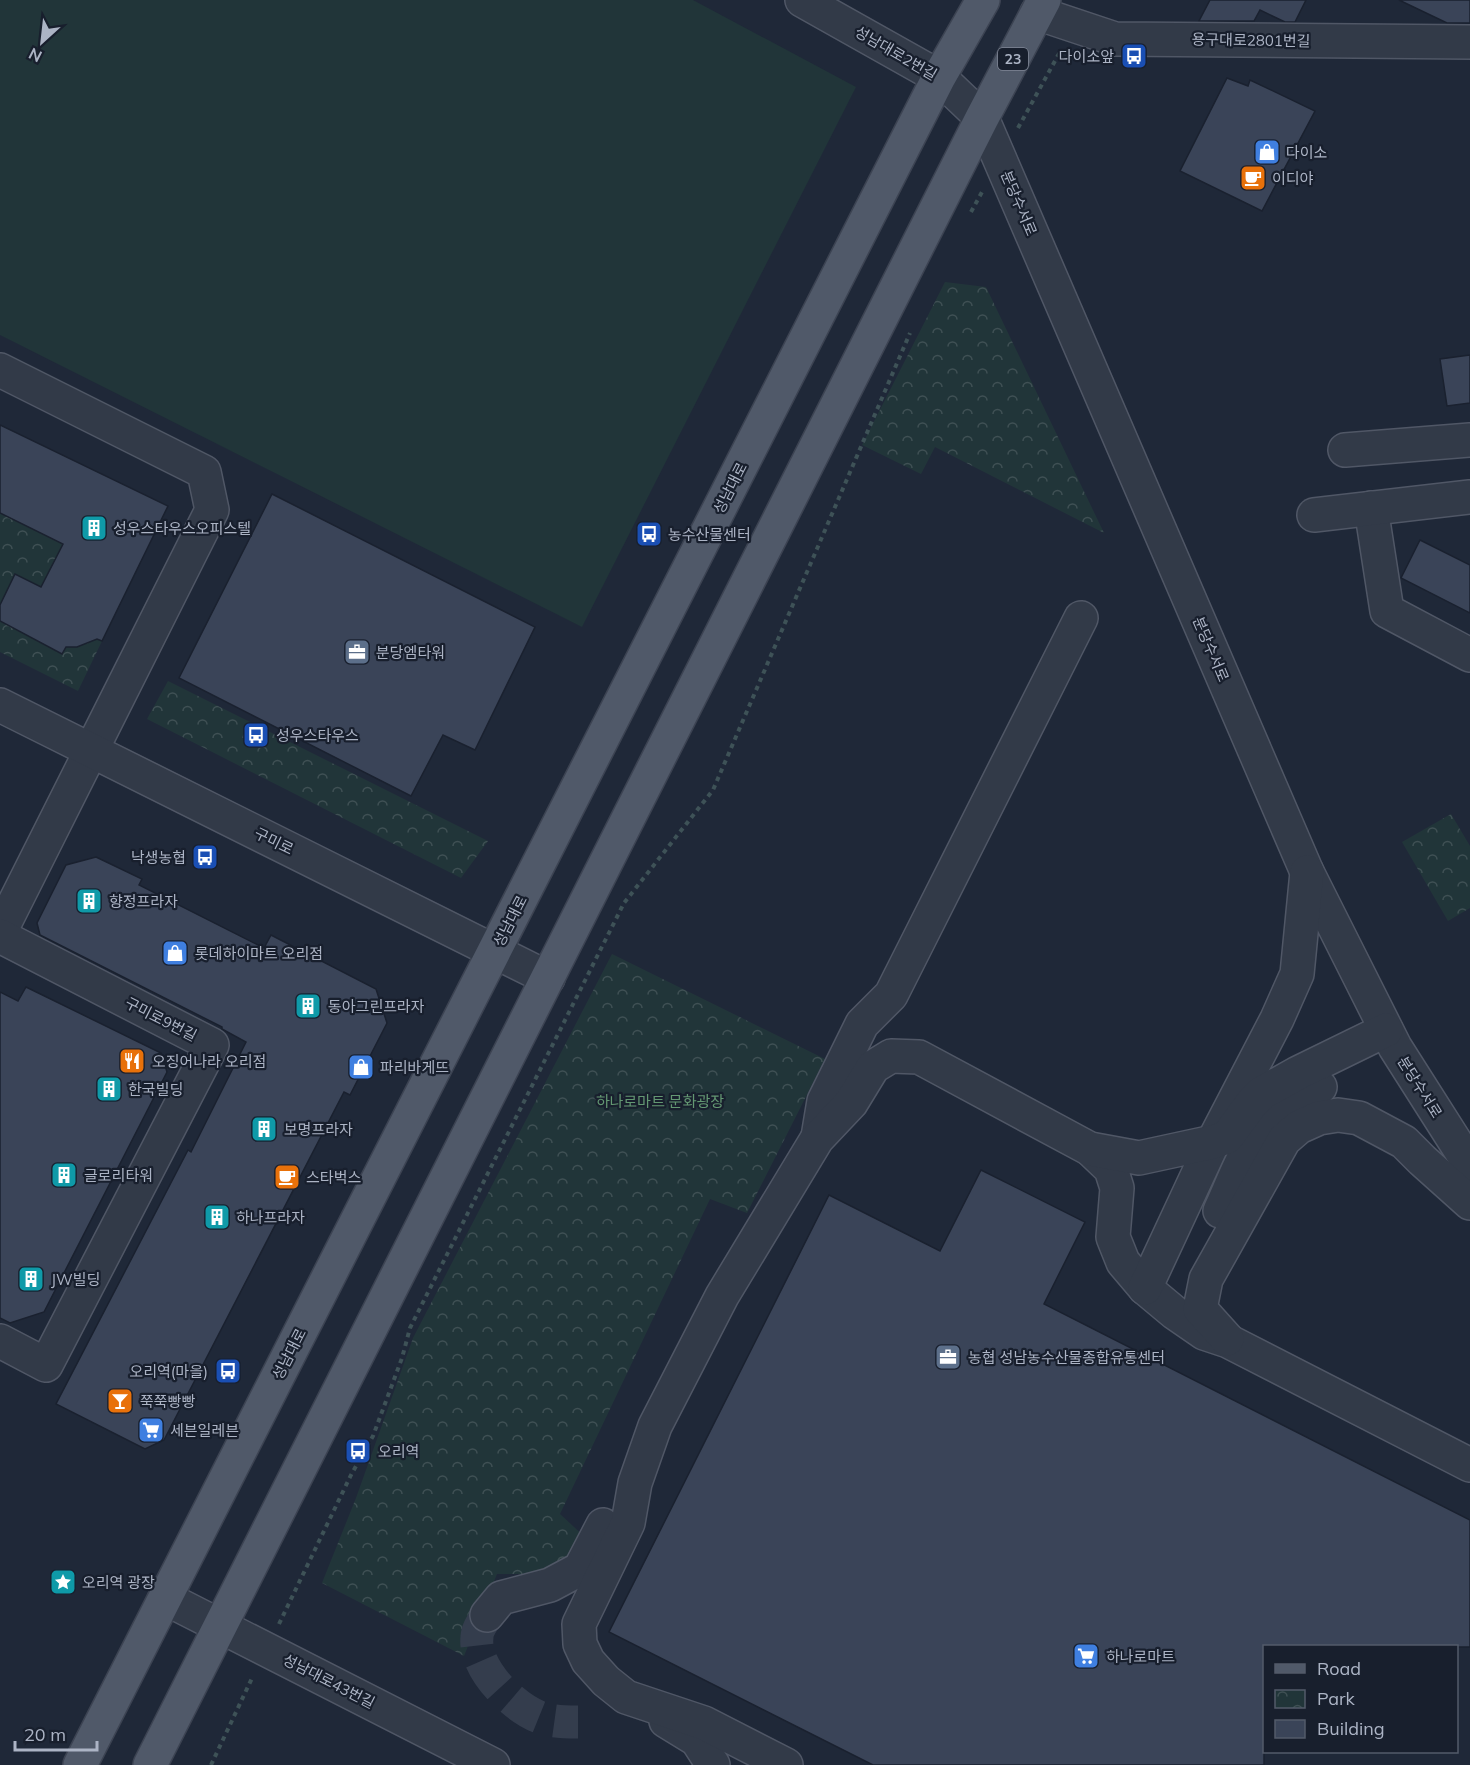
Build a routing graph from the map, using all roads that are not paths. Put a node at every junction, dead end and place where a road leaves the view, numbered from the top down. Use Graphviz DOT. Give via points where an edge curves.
graph roads {
  1 [pos="802,0"];
  2 [pos="983,0"];
  3 [pos="1040,7"];
  4 [pos="1470,42"];
  5 [pos="939,77"];
  6 [pos="982,118"];
  7 [pos="0,370"];
  8 [pos="1470,440"];
  9 [pos="1345,450"];
  10 [pos="1470,496"];
  11 [pos="1371,508"];
  12 [pos="1314,515"];
  13 [pos="1081,618"];
  14 [pos="1470,656"];
  15 [pos="0,705"];
  16 [pos="92,752"];
  17 [pos="1307,872"];
  18 [pos="0,934"];
  19 [pos="495,950"];
  20 [pos="548,978"];
  21 [pos="891,995"];
  22 [pos="1391,1039"];
  23 [pos="919,1057"];
  24 [pos="817,1139"];
  25 [pos="1213,1142"];
  26 [pos="1090,1149"];
  27 [pos="1470,1165"];
  28 [pos="1470,1203"];
  29 [pos="1145,1288"];
  30 [pos="1200,1309"];
  31 [pos="0,1341"];
  32 [pos="1228,1341"];
  33 [pos="1470,1465"];
  34 [pos="635,1483"];
  35 [pos="580,1569"];
  36 [pos="165,1598"];
  37 [pos="487,1615"];
  38 [pos="579,1624"];
  39 [pos="220,1626"];
  40 [pos="626,1697"];
  41 [pos="80,1765"];
  42 [pos="150,1765"];
  43 [pos="493,1765"];
  44 [pos="713,1765"];
  45 [pos="786,1765"];
  1 -- 5 [label="street, 성남대로2번길"];
  2 -- 5 [label="main road, 성남대로"];
  3 -- 4 [label="street, 용구대로2801번길" via="1075,26 1115,39"];
  3 -- 6 [label="main road, 23"];
  5 -- 6 [label="street, 성남대로2번길"];
  5 -- 19 [label="main road, 성남대로"];
  6 -- 17 [label="street, 분당수서로"];
  6 -- 20 [label="main road"];
  7 -- 16 [label="street, 구미로9번길" via="204,472 212,510"];
  8 -- 9 [label="street"];
  10 -- 11 [label="street"];
  11 -- 12 [label="street"];
  11 -- 14 [label="street" via="1387,611"];
  13 -- 21 [label="street"];
  15 -- 16 [label="street, 구미로"];
  16 -- 18 [label="street, 구미로9번길"];
  16 -- 19 [label="street, 구미로"];
  17 -- 22 [label="street, 분당수서로"];
  17 -- 25 [label="street" via="1297,974"];
  18 -- 31 [label="street, 구미로9번길" via="212,1045 46,1365"];
  19 -- 20 [label="street, 구미로"];
  19 -- 36 [label="main road, 성남대로"];
  20 -- 39 [label="main road"];
  21 -- 23 [label="street" via="889,1019 894,1036"];
  21 -- 24 [label="street" via="862,1024 824,1101"];
  22 -- 25 [label="street" via="1298,1073 1263,1093 1227,1137"];
  22 -- 27 [label="street, 분당수서로"];
  22 -- 30 [label="street" via="1293,1101 1258,1134 1193,1268 1191,1288"];
  23 -- 24 [label="street" via="891,1056 873,1067 851,1103"];
  23 -- 26 [label="street"];
  24 -- 34 [label="street" via="722,1296 655,1426"];
  25 -- 26 [label="street" via="1139,1158"];
  25 -- 29 [label="street"];
  26 -- 29 [label="street" via="1111,1169 1117,1188 1113,1237 1123,1262"];
  28 -- 30 [label="street" via="1404,1142 1382,1128 1338,1114 1319,1118 1299,1127 1284,1140 1206,1279"];
  29 -- 32 [label="street" via="1203,1333"];
  30 -- 32 [label="street"];
  32 -- 33 [label="street"];
  34 -- 35 [label="street" via="609,1514"];
  34 -- 38 [label="street" via="628,1523"];
  35 -- 37 [label="street" via="550,1585 501,1598"];
  35 -- 38 [label="street" via="572,1596"];
  36 -- 39 [label="street, 성남대로43번길"];
  36 -- 41 [label="main road, 성남대로"];
  38 -- 40 [label="street" via="580,1644 588,1661"];
  39 -- 42 [label="main road"];
  39 -- 43 [label="street, 성남대로43번길"];
  40 -- 44 [label="street" via="697,1740"];
  40 -- 45 [label="street" via="704,1723"];
}
